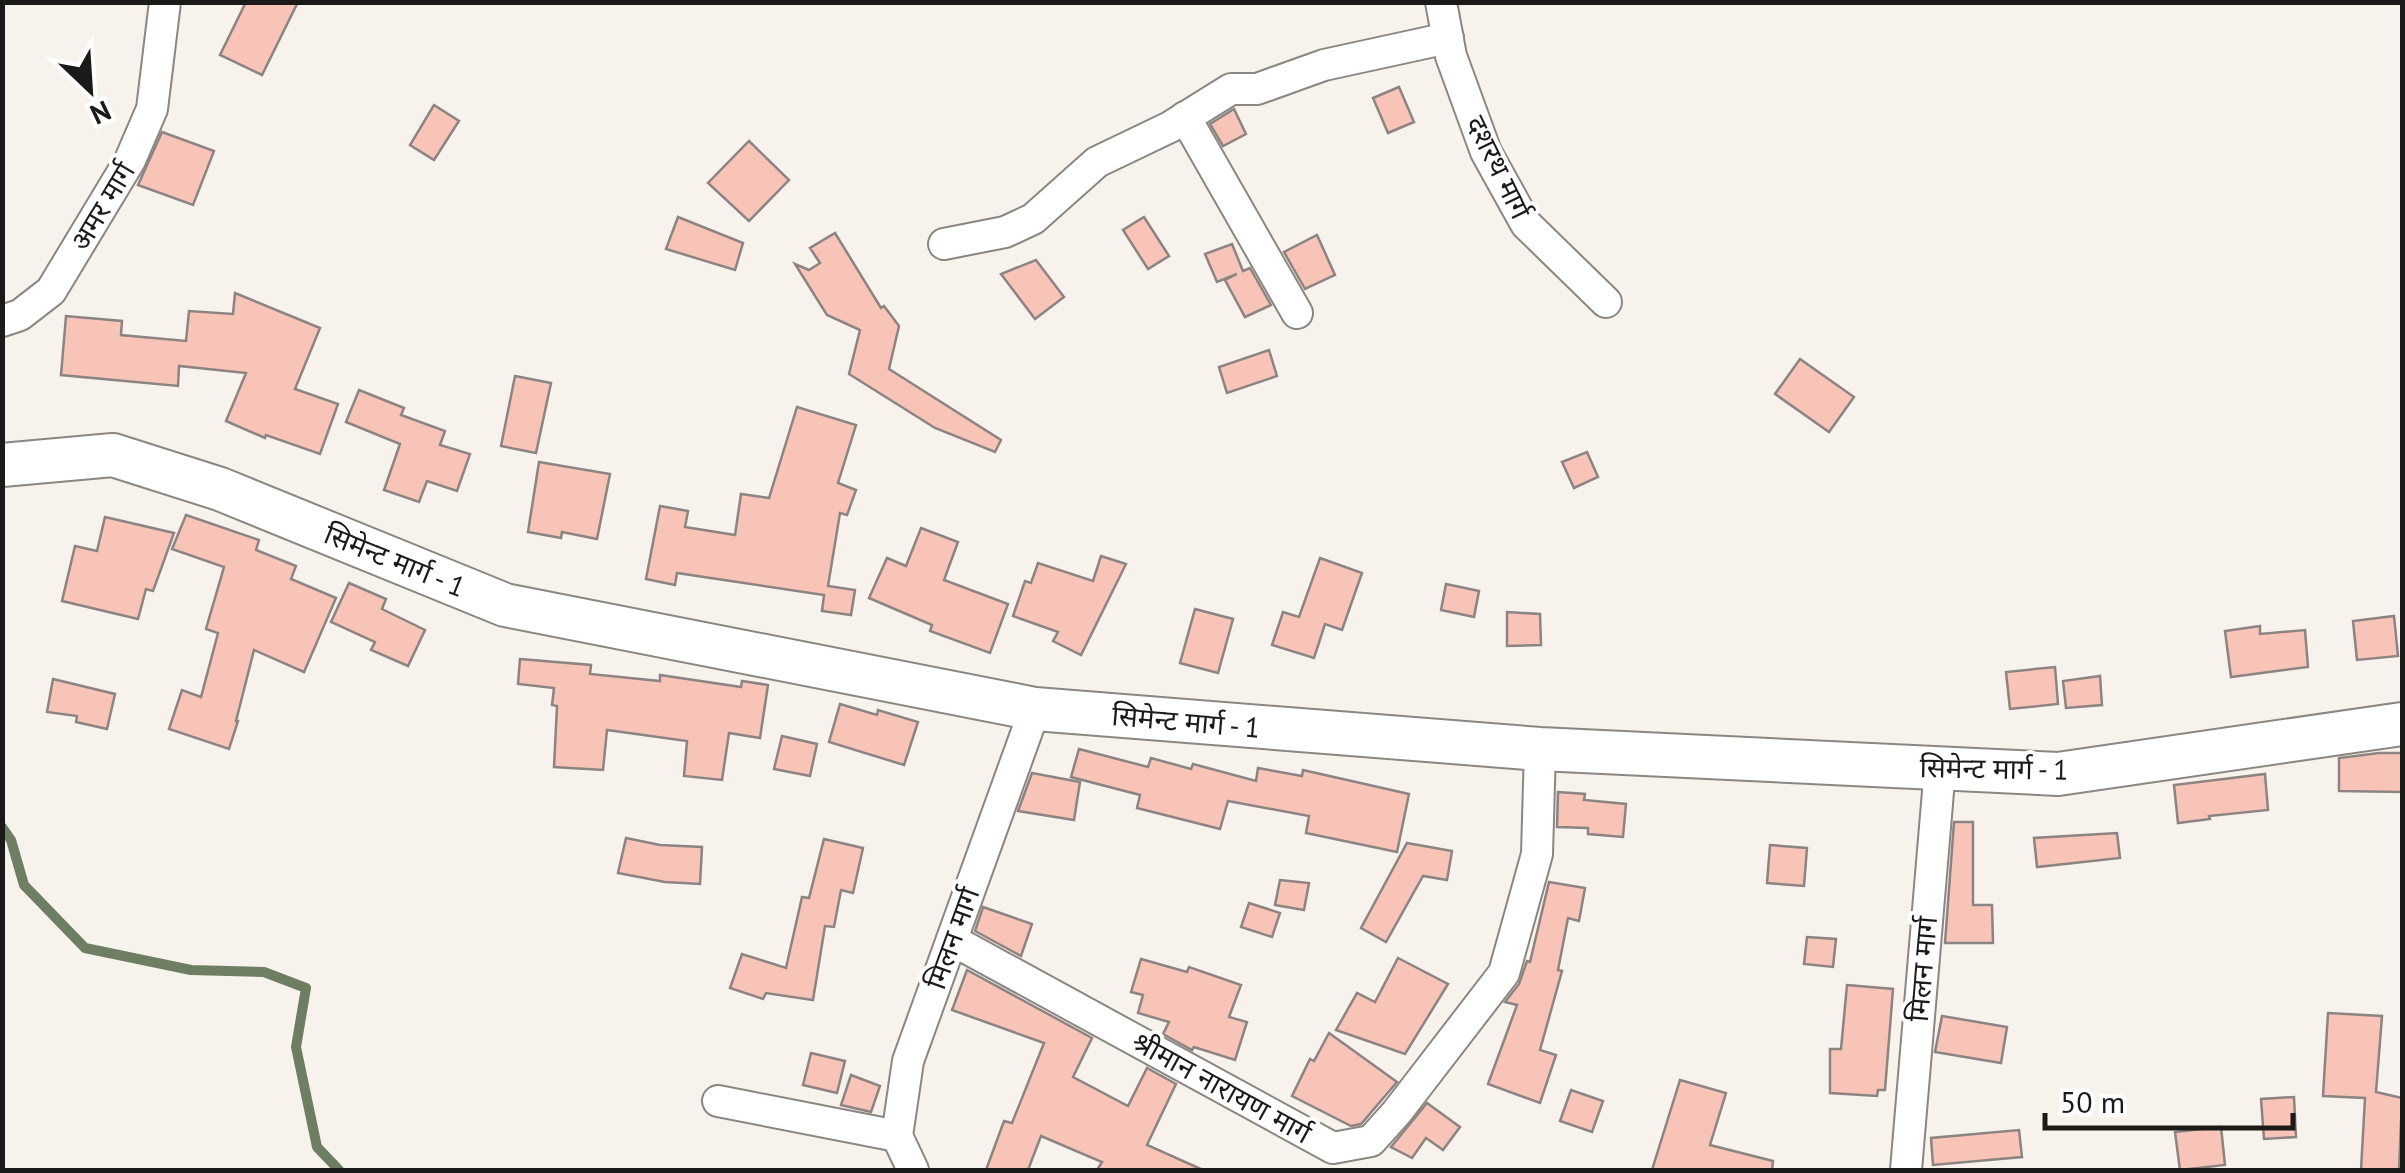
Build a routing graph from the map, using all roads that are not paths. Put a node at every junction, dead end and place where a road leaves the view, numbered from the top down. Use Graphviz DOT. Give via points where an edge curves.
graph roads {
  1 [pos="165,2"];
  2 [pos="1441,2"];
  3 [pos="1448,38"];
  4 [pos="1184,117"];
  5 [pos="944,244"];
  6 [pos="1606,302"];
  7 [pos="1296,313"];
  8 [pos="2,321"];
  9 [pos="2,465"];
  10 [pos="1035,709"];
  11 [pos="2402,724"];
  12 [pos="1540,749"];
  13 [pos="1940,768"];
  14 [pos="952,940"];
  15 [pos="718,1101"];
  16 [pos="897,1136"];
  17 [pos="913,1170"];
  18 [pos="1906,1170"];
  1 -- 8 [label="street, अमर मार्ग" via="152,109 130,160 51,291"];
  2 -- 3 [label="street, दशरथ मार्ग"];
  3 -- 4 [label="street" via="1324,65 1257,89 1231,90"];
  3 -- 6 [label="street, दशरथ मार्ग" via="1486,152 1526,224"];
  4 -- 5 [label="street" via="1097,162 1033,219"];
  4 -- 7 [label="street"];
  9 -- 10 [label="street, सिमेन्ट मार्ग - 1" via="112,455 220,489 505,604"];
  10 -- 12 [label="street, सिमेन्ट मार्ग - 1"];
  10 -- 14 [label="street, मिलन मार्ग"];
  11 -- 13 [label="street, सिमेन्ट मार्ग - 1" via="2058,774"];
  12 -- 13 [label="street, सिमेन्ट मार्ग - 1"];
  12 -- 14 [label="street, श्रीमान नारायण मार्ग" via="1538,854 1504,973 1371,1141 1333,1148"];
  13 -- 18 [label="street, मिलन मार्ग"];
  14 -- 16 [label="street, मिलन मार्ग" via="908,1061"];
  15 -- 16 [label="street"];
  16 -- 17 [label="street"];
}
